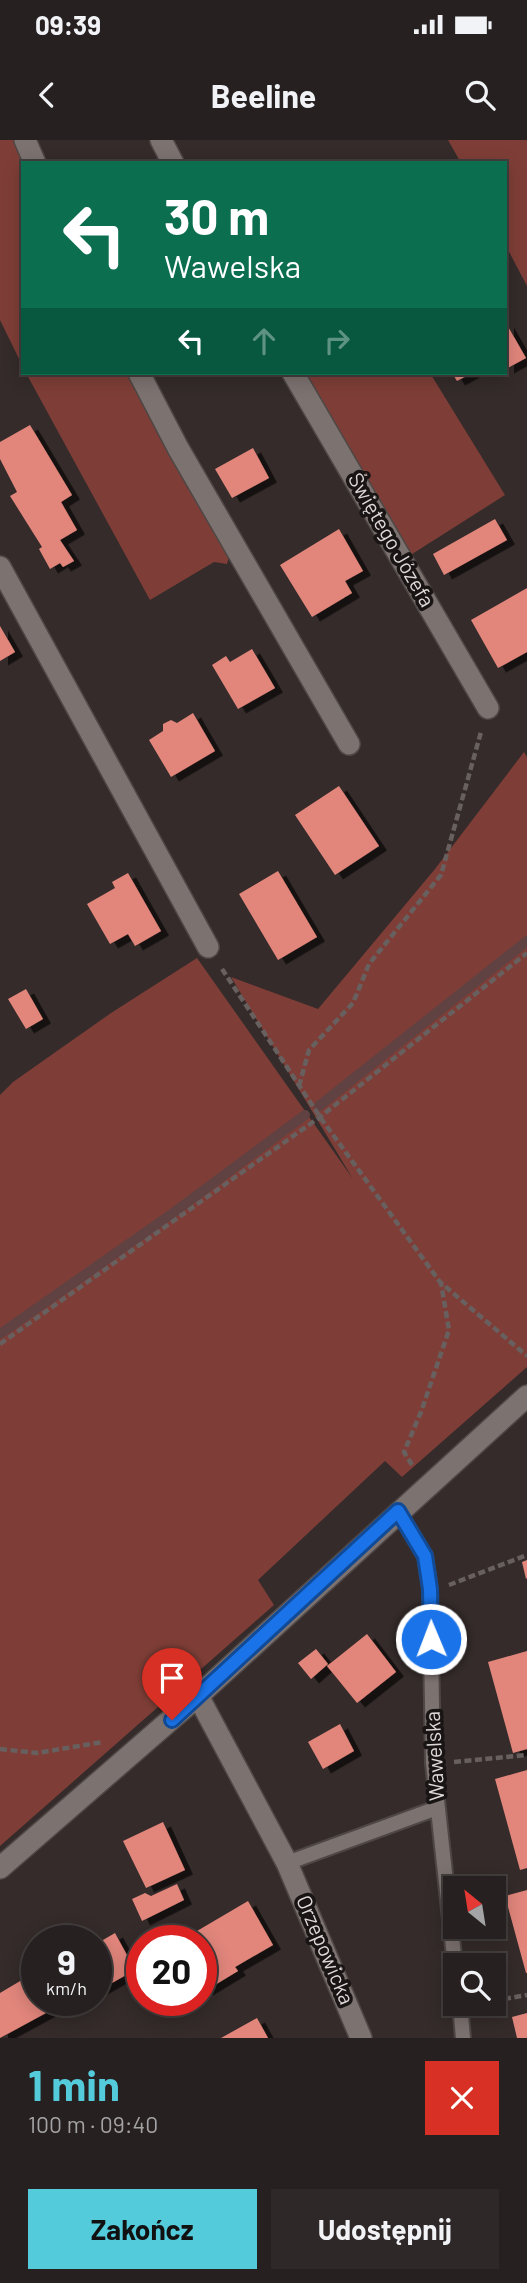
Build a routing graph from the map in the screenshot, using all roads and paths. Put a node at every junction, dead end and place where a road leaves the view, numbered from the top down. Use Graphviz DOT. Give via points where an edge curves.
graph roads {
  1 [pos="25,140"];
  2 [pos="161,140"];
  3 [pos="34,161"];
  4 [pos="172,161"];
  5 [pos="140,375"];
  6 [pos="294,375"];
  7 [pos="0,567"];
  8 [pos="488,708"];
  9 [pos="349,744"];
  10 [pos="208,947"];
  11 [pos="527,953"];
  12 [pos="299,1086"];
  13 [pos="320,1117"];
  14 [pos="440,1282"];
  15 [pos="0,1344"];
  16 [pos="527,1356"];
  17 [pos="527,1396"];
  18 [pos="426,1487"];
  19 [pos="398,1511"];
  20 [pos="527,1555"];
  21 [pos="430,1589"];
  22 [pos="198,1696"];
  23 [pos="104,1742"];
  24 [pos="0,1749"];
  25 [pos="527,1755"];
  26 [pos="433,1763"];
  27 [pos="438,1808"];
  28 [pos="287,1863"];
  29 [pos="0,1868"];
  30 [pos="454,1953"];
  31 [pos="527,1995"];
  32 [pos="506,1999"];
  33 [pos="461,2016"];
  34 [pos="361,2038"];
  35 [pos="463,2038"];
  1 -- 3 [label="street"];
  2 -- 4 [label="street"];
  5 -- 9 [label="street"];
  6 -- 8 [label="street, Świętego Józefa"];
  7 -- 10 [label="street"];
  8 -- 12 [label="path" via="441,875 369,964 353,1003 309,1049"];
  10 -- 12 [label="path"];
  11 -- 13 [label="path"];
  12 -- 13 [label="path"];
  13 -- 14 [label="path"];
  13 -- 15 [label="path"];
  14 -- 16 [label="path"];
  14 -- 18 [label="path" via="449,1329 404,1452"];
  17 -- 18 [label="street"];
  18 -- 19 [label="street"];
  19 -- 21 [label="lane, Wawelska" via="425,1556"];
  19 -- 22 [label="street"];
  20 -- 21 [label="path"];
  21 -- 26 [label="lane, Wawelska"];
  22 -- 28 [label="street"];
  22 -- 29 [label="street"];
  23 -- 24 [label="path" via="37,1753"];
  25 -- 26 [label="path"];
  26 -- 27 [label="lane, Wawelska"];
  27 -- 28 [label="lane"];
  27 -- 30 [label="lane, Wawelska"];
  28 -- 34 [label="street, Orzepowicka"];
  31 -- 32 [label="path"];
  33 -- 35 [label="lane"];
}
